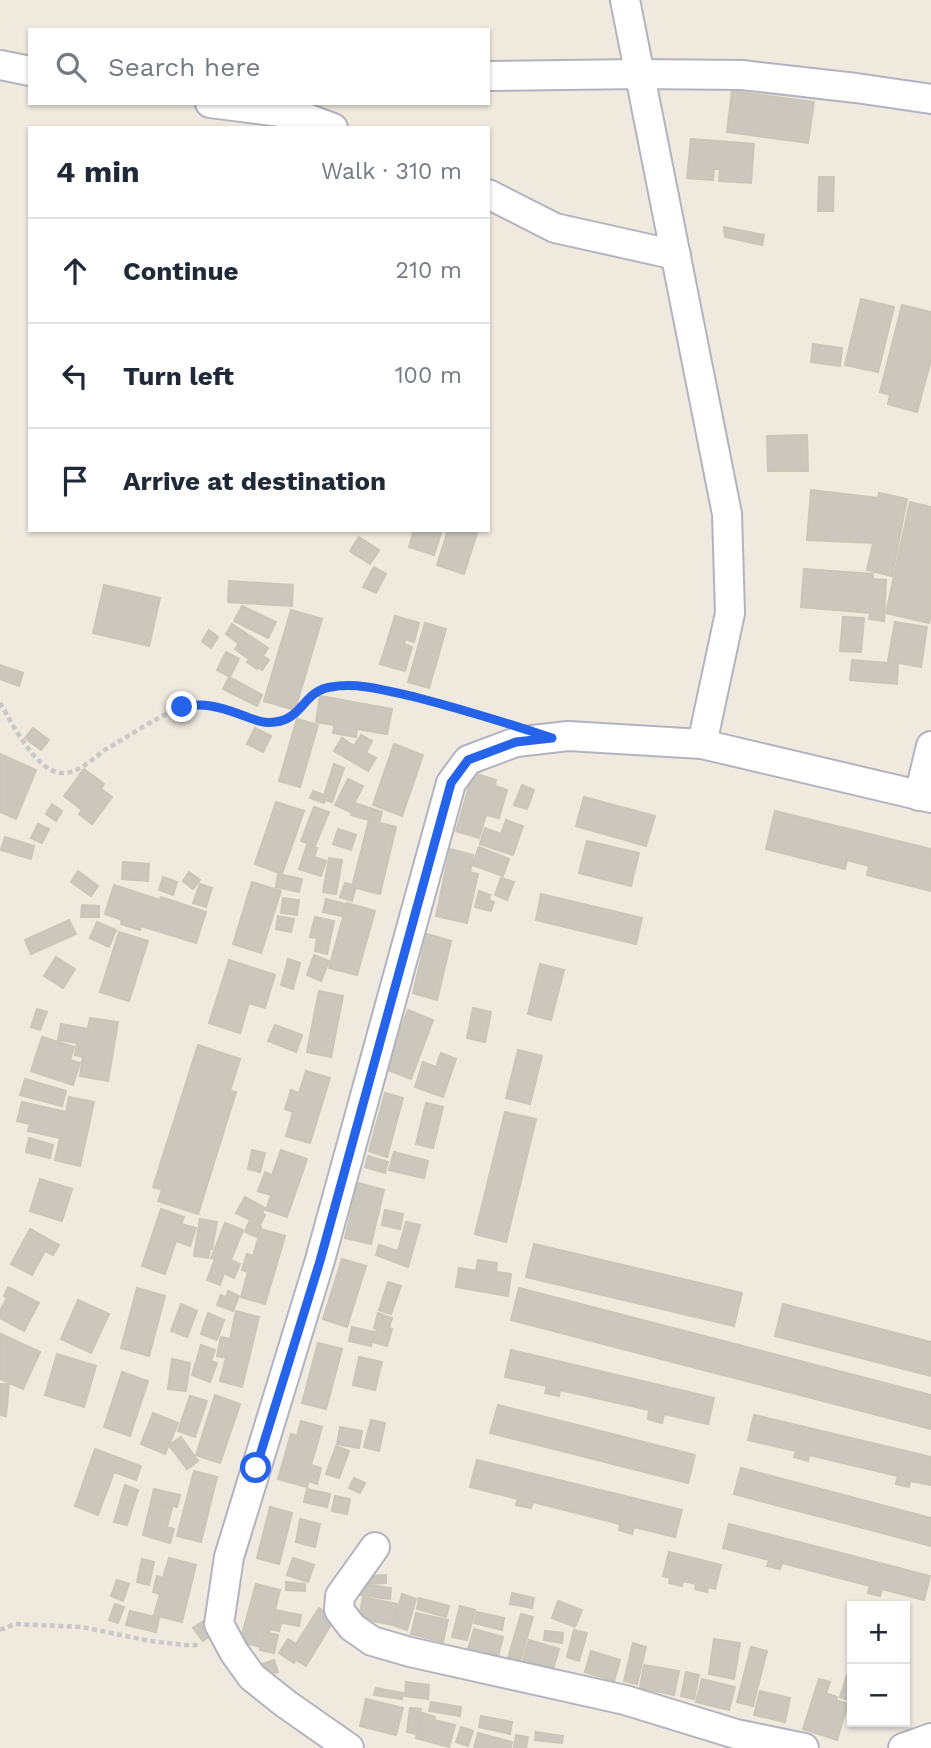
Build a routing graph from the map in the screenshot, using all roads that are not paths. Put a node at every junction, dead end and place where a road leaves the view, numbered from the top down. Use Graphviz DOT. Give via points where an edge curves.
graph roads {
  1 [pos="625,0"];
  2 [pos="0,65"];
  3 [pos="28,71"];
  4 [pos="640,74"];
  5 [pos="490,76"];
  6 [pos="931,99"];
  7 [pos="248,105"];
  8 [pos="306,108"];
  9 [pos="330,126"];
  10 [pos="490,195"];
  11 [pos="676,255"];
  12 [pos="702,744"];
  13 [pos="931,746"];
  14 [pos="925,797"];
  15 [pos="375,1546"];
  16 [pos="931,1738"];
  17 [pos="349,1748"];
  18 [pos="803,1748"];
  19 [pos="903,1748"];
  1 -- 4 [label="lane"];
  2 -- 3 [label="lane"];
  4 -- 5 [label="lane"];
  4 -- 6 [label="lane" via="742,75"];
  4 -- 11 [label="lane"];
  7 -- 8 [label="lane"];
  8 -- 9 [label="lane"];
  10 -- 11 [label="lane" via="555,228"];
  11 -- 12 [label="lane" via="727,514 730,613"];
  12 -- 14 [label="lane"];
  12 -- 17 [label="lane" via="568,736 516,742 468,760 451,783 320,1261 229,1557 219,1623 252,1677"];
  13 -- 14 [label="lane"];
  15 -- 18 [label="lane" via="340,1596 339,1610 372,1641 625,1700 736,1734"];
  16 -- 19 [label="lane"];
}
